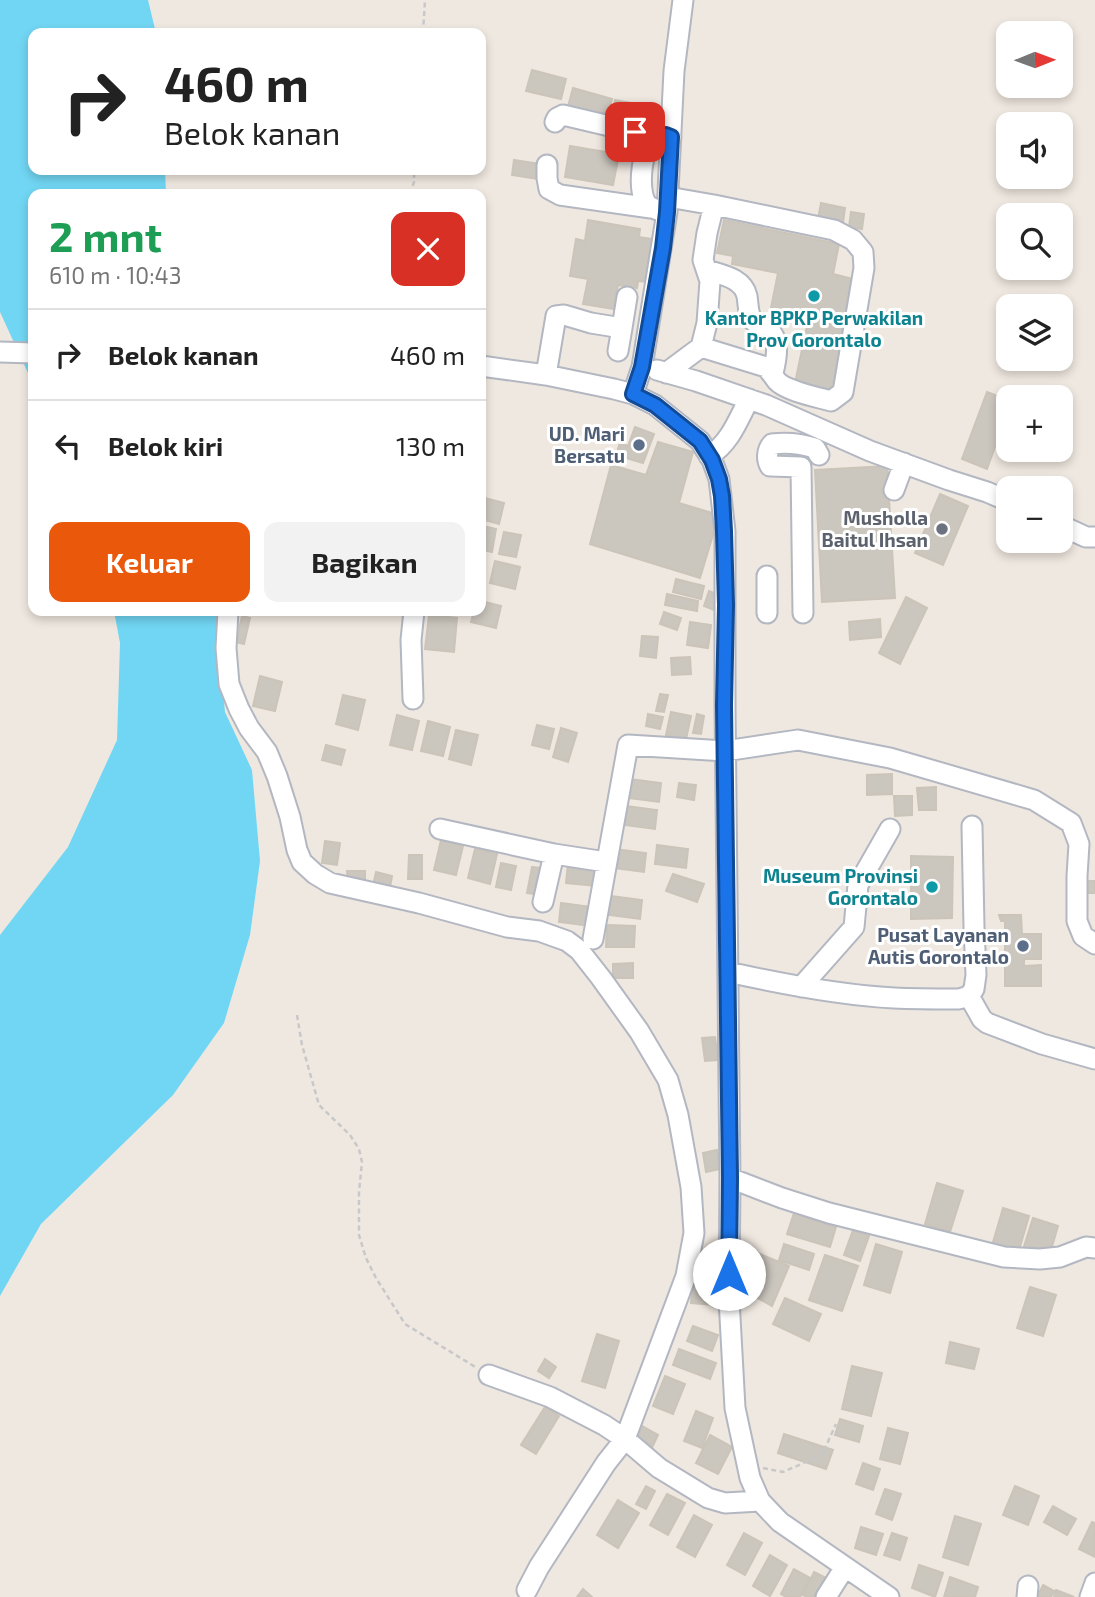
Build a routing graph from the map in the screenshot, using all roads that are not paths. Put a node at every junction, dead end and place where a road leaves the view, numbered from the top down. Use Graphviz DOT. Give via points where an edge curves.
graph roads {
  1 [pos="683,0"];
  2 [pos="555,122"];
  3 [pos="663,137"];
  4 [pos="547,165"];
  5 [pos="713,205"];
  6 [pos="662,206"];
  7 [pos="707,271"];
  8 [pos="627,297"];
  9 [pos="622,328"];
  10 [pos="701,347"];
  11 [pos="618,351"];
  12 [pos="0,352"];
  13 [pos="28,353"];
  14 [pos="486,367"];
  15 [pos="642,367"];
  16 [pos="666,373"];
  17 [pos="773,373"];
  18 [pos="546,375"];
  19 [pos="633,394"];
  20 [pos="749,399"];
  21 [pos="819,455"];
  22 [pos="709,456"];
  23 [pos="904,463"];
  24 [pos="894,490"];
  25 [pos="996,496"];
  26 [pos="1073,531"];
  27 [pos="1095,537"];
  28 [pos="767,576"];
  29 [pos="767,613"];
  30 [pos="803,613"];
  31 [pos="228,616"];
  32 [pos="413,616"];
  33 [pos="413,699"];
  34 [pos="725,751"];
  35 [pos="972,826"];
  36 [pos="440,829"];
  37 [pos="890,829"];
  38 [pos="554,854"];
  39 [pos="606,862"];
  40 [pos="543,902"];
  41 [pos="593,939"];
  42 [pos="1095,944"];
  43 [pos="728,972"];
  44 [pos="801,987"];
  45 [pos="969,996"];
  46 [pos="1095,1059"];
  47 [pos="730,1178"];
  48 [pos="1095,1248"];
  49 [pos="489,1375"];
  50 [pos="625,1439"];
  51 [pos="760,1501"];
  52 [pos="845,1567"];
  53 [pos="1095,1583"];
  54 [pos="527,1590"];
  55 [pos="826,1597"];
  56 [pos="889,1597"];
  57 [pos="1090,1597"];
  1 -- 3 [label="street"];
  2 -- 3 [label="street" via="564,114"];
  3 -- 6 [label="street"];
  3 -- 6 [label="street" via="649,144 642,169 645,202"];
  4 -- 6 [label="street" via="549,188 559,195"];
  5 -- 6 [label="street"];
  5 -- 7 [label="street" via="703,260"];
  5 -- 17 [label="street" via="834,230 853,240 863,252 843,392 831,401 787,388"];
  6 -- 15 [label="street"];
  7 -- 10 [label="street" via="710,298"];
  7 -- 17 [label="street" via="734,279 745,289 751,318 768,329 776,343"];
  8 -- 9 [label="street"];
  9 -- 11 [label="street"];
  9 -- 18 [label="street" via="556,317"];
  10 -- 16 [label="street"];
  10 -- 17 [label="street"];
  12 -- 13 [label="street"];
  14 -- 18 [label="street"];
  15 -- 16 [label="street"];
  15 -- 19 [label="street"];
  16 -- 20 [label="street"];
  18 -- 19 [label="street"];
  19 -- 22 [label="street" via="685,428"];
  20 -- 22 [label="street" via="725,442"];
  20 -- 23 [label="street"];
  21 -- 30 [label="street" via="815,448 781,443 772,444 767,456 770,466 801,467"];
  22 -- 34 [label="street" via="719,479 724,531"];
  23 -- 24 [label="street"];
  23 -- 25 [label="street"];
  26 -- 27 [label="street"];
  28 -- 29 [label="street"];
  31 -- 50 [label="street" via="229,684 277,776 302,862 330,883 566,941 601,978 668,1080 691,1187 694,1233 686,1276"];
  32 -- 33 [label="street"];
  34 -- 39 [label="street" via="628,745"];
  34 -- 42 [label="street" via="798,740 890,758 1034,800 1071,822 1079,844 1077,921 1083,936"];
  34 -- 43 [label="street"];
  35 -- 45 [label="street" via="976,975"];
  36 -- 38 [label="street"];
  37 -- 44 [label="street" via="858,885 854,927"];
  38 -- 39 [label="street"];
  38 -- 40 [label="street"];
  39 -- 41 [label="street"];
  43 -- 44 [label="street"];
  43 -- 47 [label="street"];
  44 -- 45 [label="street" via="895,998"];
  45 -- 46 [label="street" via="986,1023"];
  47 -- 48 [label="street" via="829,1213 1004,1257 1040,1259"];
  47 -- 51 [label="street" via="734,1397 746,1465"];
  49 -- 50 [label="street" via="550,1397"];
  50 -- 51 [label="street" via="659,1468 708,1498 725,1503"];
  50 -- 54 [label="street"];
  51 -- 52 [label="street" via="780,1522"];
  52 -- 55 [label="street"];
  52 -- 56 [label="street"];
  53 -- 57 [label="street"];
}
